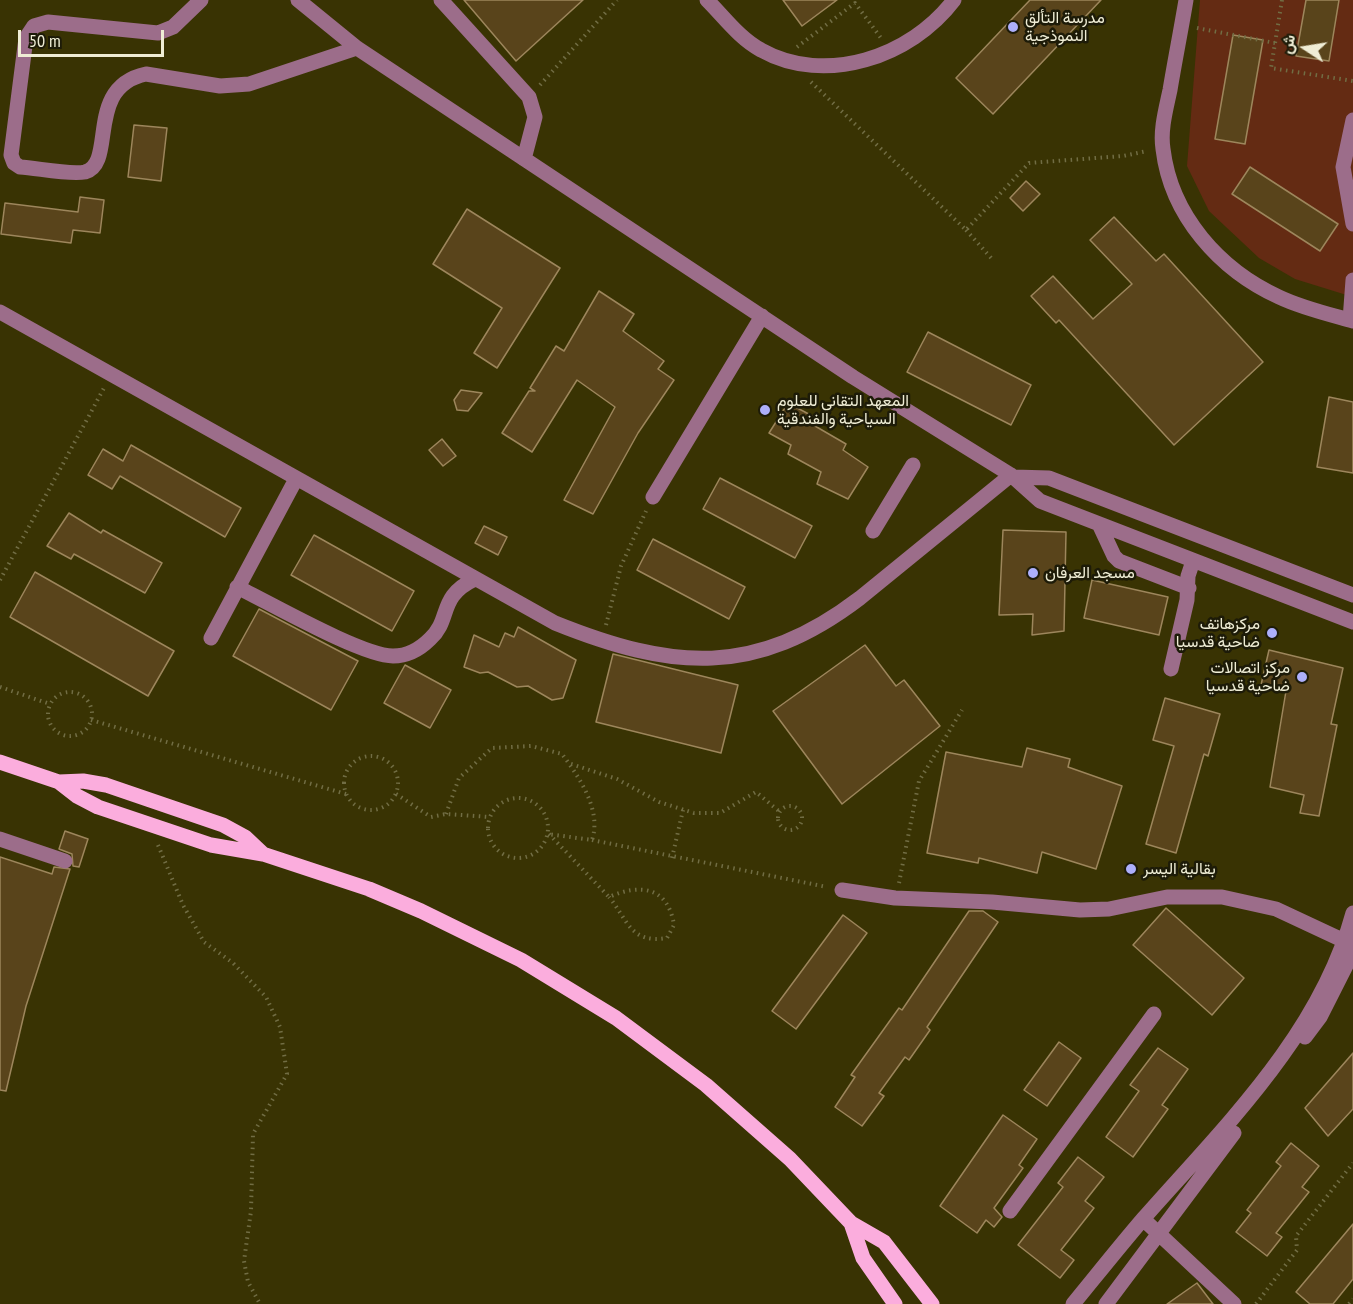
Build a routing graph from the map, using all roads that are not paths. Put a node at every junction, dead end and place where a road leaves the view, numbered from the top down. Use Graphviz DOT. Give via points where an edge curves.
graph roads {
  1 [pos="201,0"];
  2 [pos="298,0"];
  3 [pos="441,0"];
  4 [pos="707,0"];
  5 [pos="954,0"];
  6 [pos="1186,0"];
  7 [pos="357,48"];
  8 [pos="1353,120"];
  9 [pos="524,159"];
  10 [pos="1353,224"];
  11 [pos="1353,280"];
  12 [pos="0,312"];
  13 [pos="762,316"];
  14 [pos="1352,320"];
  15 [pos="913,465"];
  16 [pos="1012,476"];
  17 [pos="296,479"];
  18 [pos="653,497"];
  19 [pos="1100,526"];
  20 [pos="873,531"];
  21 [pos="1193,561"];
  22 [pos="475,579"];
  23 [pos="237,587"];
  24 [pos="1189,588"];
  25 [pos="1353,596"];
  26 [pos="1353,622"];
  27 [pos="211,638"];
  28 [pos="1171,669"];
  29 [pos="0,762"];
  30 [pos="59,782"];
  31 [pos="0,839"];
  32 [pos="263,854"];
  33 [pos="64,861"];
  34 [pos="842,890"];
  35 [pos="1353,913"];
  36 [pos="1350,946"];
  37 [pos="1154,1014"];
  38 [pos="1264,1087"];
  39 [pos="1010,1211"];
  40 [pos="1143,1219"];
  41 [pos="850,1222"];
  42 [pos="1159,1234"];
  43 [pos="896,1304"];
  44 [pos="932,1304"];
  45 [pos="1073,1304"];
  46 [pos="1106,1304"];
  47 [pos="1234,1304"];
  1 -- 7 [label="street" via="173,27 158,33 48,22 34,26 26,38 11,155 14,163 20,167 80,172 91,169 98,159 113,95 136,76 146,74 220,86 249,84"];
  2 -- 7 [label="street"];
  3 -- 9 [label="street" via="530,97 535,117"];
  4 -- 5 [label="street" via="759,49 797,65 832,66 890,51 923,31"];
  6 -- 14 [label="street" via="1162,148 1183,211 1224,263 1251,283 1281,298"];
  7 -- 9 [label="street"];
  8 -- 10 [label="street" via="1343,167"];
  9 -- 13 [label="street"];
  11 -- 14 [label="street"];
  12 -- 17 [label="street"];
  13 -- 16 [label="street"];
  13 -- 18 [label="street"];
  15 -- 20 [label="street"];
  16 -- 19 [label="street" via="1040,501"];
  16 -- 22 [label="street" via="840,614 794,637 726,659 643,653 603,642 555,622"];
  16 -- 25 [label="street" via="1049,478"];
  17 -- 22 [label="street"];
  17 -- 23 [label="street"];
  19 -- 21 [label="street"];
  19 -- 24 [label="street" via="1119,561"];
  21 -- 24 [label="street"];
  21 -- 26 [label="street"];
  22 -- 23 [label="street" via="453,593 433,636 409,653 394,656 365,649"];
  23 -- 27 [label="street"];
  24 -- 28 [label="street"];
  29 -- 30 [label="main road"];
  30 -- 32 [label="main road" via="87,802 211,845"];
  30 -- 32 [label="main road" via="106,785 223,825 245,837"];
  31 -- 33 [label="street"];
  32 -- 41 [label="main road" via="421,911 569,988 706,1085 790,1159"];
  34 -- 36 [label="street" via="896,898 1080,910 1109,909 1167,897 1222,897 1276,909"];
  35 -- 36 [label="street"];
  36 -- 38 [label="street"];
  37 -- 39 [label="street"];
  38 -- 40 [label="street"];
  38 -- 42 [label="street"];
  40 -- 42 [label="street"];
  40 -- 45 [label="street"];
  41 -- 43 [label="main road" via="863,1258"];
  41 -- 44 [label="main road" via="884,1242"];
  42 -- 46 [label="street"];
  42 -- 47 [label="street"];
}
